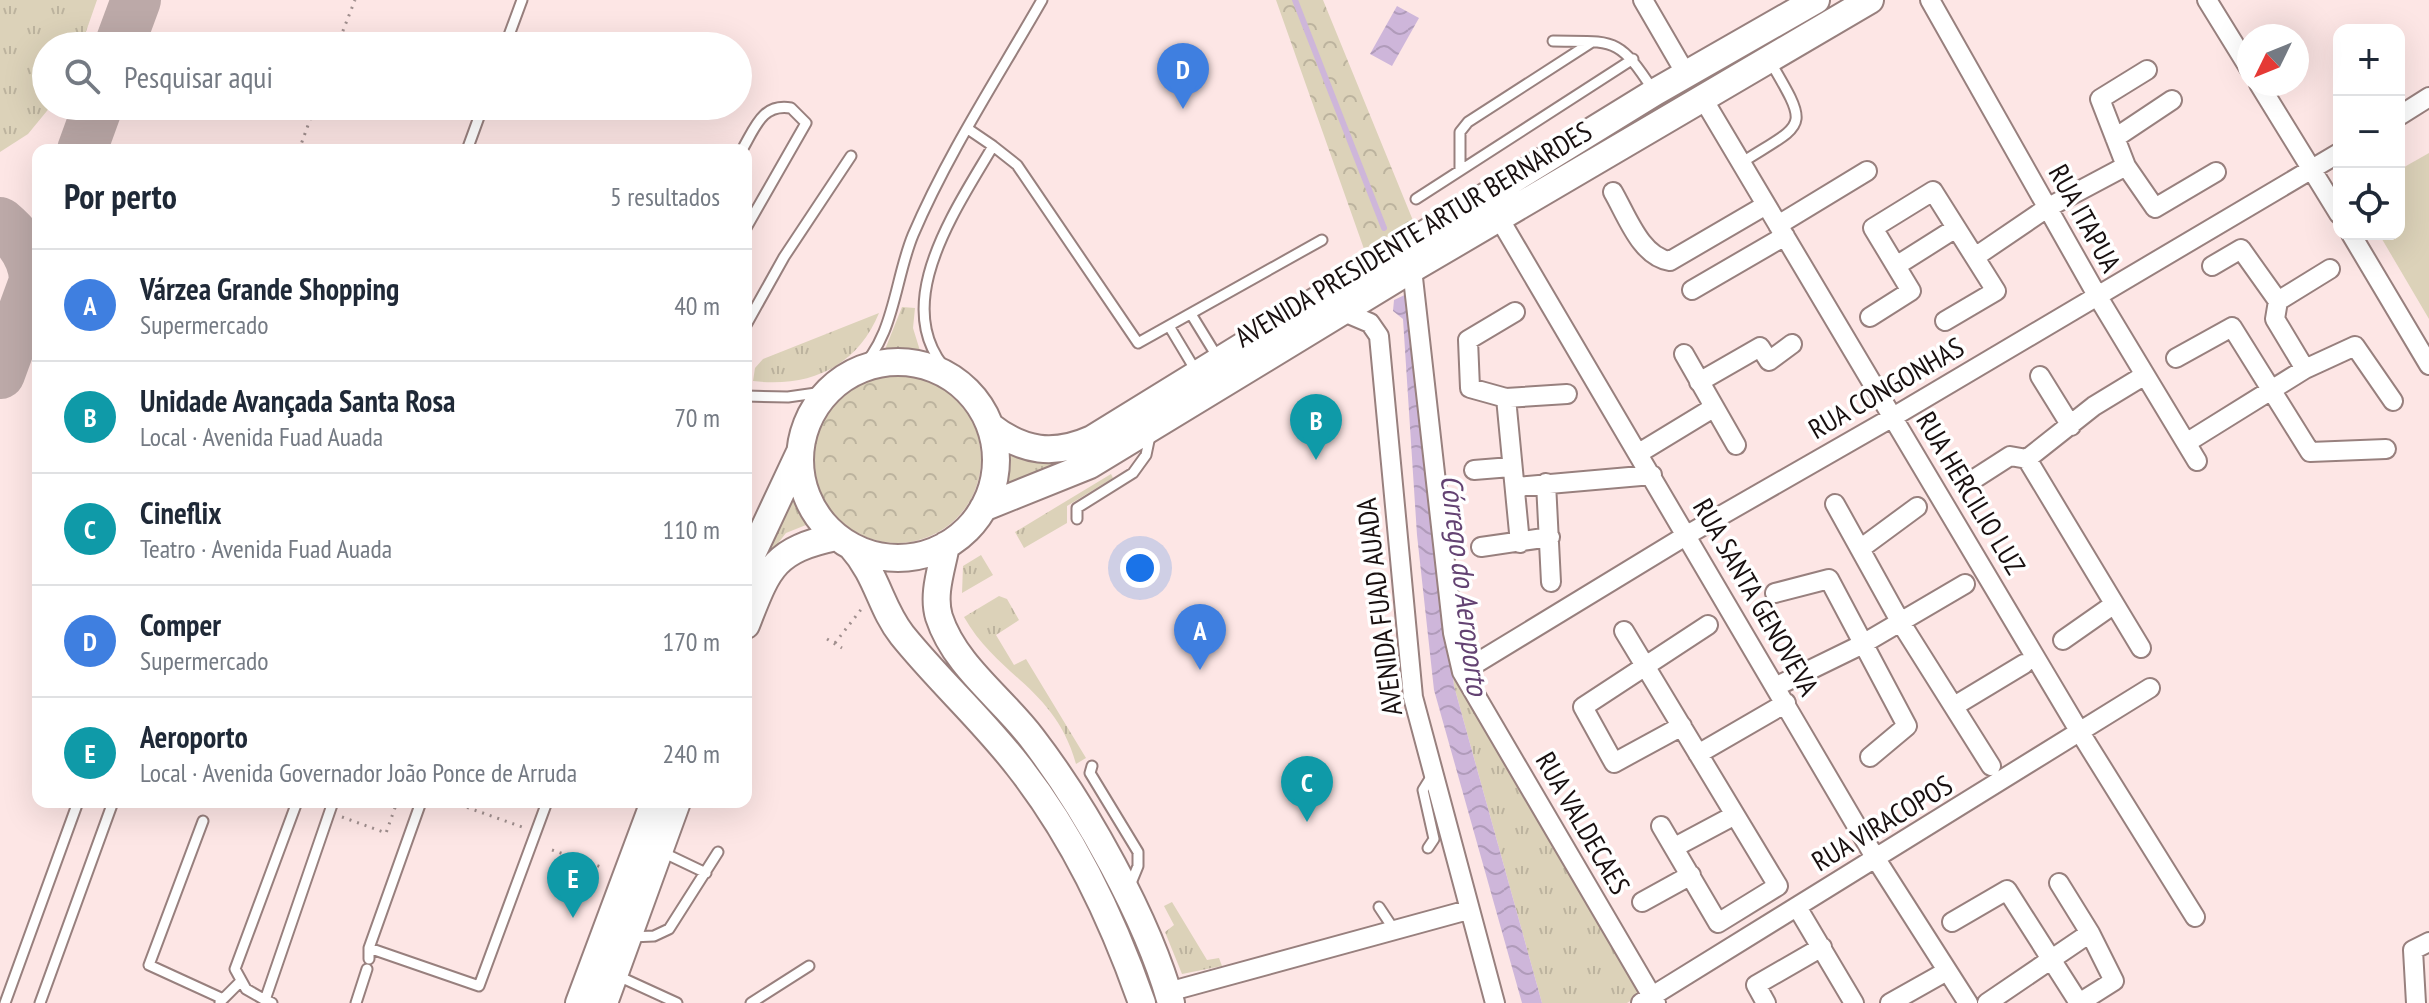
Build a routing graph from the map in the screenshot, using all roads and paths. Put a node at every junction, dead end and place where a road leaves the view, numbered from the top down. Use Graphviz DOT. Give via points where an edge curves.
graph roads {
  1 [pos="355,0"];
  2 [pos="522,0"];
  3 [pos="1042,0"];
  4 [pos="1643,0"];
  5 [pos="1816,0"];
  6 [pos="1870,0"];
  7 [pos="1930,0"];
  8 [pos="2207,0"];
  9 [pos="342,32"];
  10 [pos="510,32"];
  11 [pos="1553,41"];
  12 [pos="1592,42"];
  13 [pos="2237,49"];
  14 [pos="1633,59"];
  15 [pos="1769,59"];
  16 [pos="2147,70"];
  17 [pos="1686,74"];
  18 [pos="1655,92"];
  19 [pos="2267,96"];
  20 [pos="1702,97"];
  21 [pos="2429,97"];
  22 [pos="2172,100"];
  23 [pos="2405,112"];
  24 [pos="310,120"];
  25 [pos="478,120"];
  26 [pos="968,129"];
  27 [pos="2115,138"];
  28 [pos="301,144"];
  29 [pos="469,144"];
  30 [pos="745,144"];
  31 [pos="993,146"];
  32 [pos="851,156"];
  33 [pos="2333,157"];
  34 [pos="1741,163"];
  35 [pos="2126,166"];
  36 [pos="1460,170"];
  37 [pos="2313,170"];
  38 [pos="1867,171"];
  39 [pos="2216,172"];
  40 [pos="1613,192"];
  41 [pos="1416,199"];
  42 [pos="2333,204"];
  43 [pos="1766,205"];
  44 [pos="2047,208"];
  45 [pos="752,218"];
  46 [pos="1499,218"];
  47 [pos="1956,228"];
  48 [pos="1782,230"];
  49 [pos="1322,240"];
  50 [pos="2355,240"];
  51 [pos="1975,257"];
  52 [pos="1896,266"];
  53 [pos="2212,266"];
  54 [pos="1412,269"];
  55 [pos="2330,269"];
  56 [pos="1692,290"];
  57 [pos="2098,297"];
  58 [pos="2278,301"];
  59 [pos="1344,312"];
  60 [pos="1515,312"];
  61 [pos="752,314"];
  62 [pos="1191,314"];
  63 [pos="1870,317"];
  64 [pos="1945,321"];
  65 [pos="1169,326"];
  66 [pos="1792,344"];
  67 [pos="1684,354"];
  68 [pos="2176,358"];
  69 [pos="2429,365"];
  70 [pos="1209,368"];
  71 [pos="2305,369"];
  72 [pos="856,373"];
  73 [pos="2145,375"];
  74 [pos="2040,376"];
  75 [pos="957,380"];
  76 [pos="1699,382"];
  77 [pos="2272,388"];
  78 [pos="830,391"];
  79 [pos="1567,394"];
  80 [pos="752,396"];
  81 [pos="1506,398"];
  82 [pos="2393,401"];
  83 [pos="1713,408"];
  84 [pos="1893,417"];
  85 [pos="990,426"];
  86 [pos="2071,426"];
  87 [pos="1151,429"];
  88 [pos="2186,443"];
  89 [pos="1736,445"];
  90 [pos="802,447"];
  91 [pos="2386,449"];
  92 [pos="1639,453"];
  93 [pos="2027,459"];
  94 [pos="2197,461"];
  95 [pos="1511,467"];
  96 [pos="1474,470"];
  97 [pos="1652,475"];
  98 [pos="1546,483"];
  99 [pos="1968,483"];
  100 [pos="1516,487"];
  101 [pos="1835,504"];
  102 [pos="1917,507"];
  103 [pos="983,508"];
  104 [pos="1077,519"];
  105 [pos="1687,535"];
  106 [pos="1550,537"];
  107 [pos="843,542"];
  108 [pos="1520,543"];
  109 [pos="946,545"];
  110 [pos="1481,547"];
  111 [pos="1860,549"];
  112 [pos="752,554"];
  113 [pos="1551,582"];
  114 [pos="1965,584"];
  115 [pos="1775,593"];
  116 [pos="2113,605"];
  117 [pos="752,611"];
  118 [pos="855,616"];
  119 [pos="1901,623"];
  120 [pos="1708,625"];
  121 [pos="1624,631"];
  122 [pos="827,639"];
  123 [pos="2063,640"];
  124 [pos="835,643"];
  125 [pos="1861,645"];
  126 [pos="842,648"];
  127 [pos="2141,648"];
  128 [pos="2024,664"];
  129 [pos="1645,666"];
  130 [pos="1462,672"];
  131 [pos="1777,686"];
  132 [pos="2150,688"];
  133 [pos="1786,703"];
  134 [pos="1956,705"];
  135 [pos="1682,726"];
  136 [pos="2081,734"];
  137 [pos="1698,754"];
  138 [pos="1870,757"];
  139 [pos="1092,766"];
  140 [pos="1991,766"];
  141 [pos="1433,774"];
  142 [pos="76,808"];
  143 [pos="111,808"];
  144 [pos="295,808"];
  145 [pos="331,808"];
  146 [pos="395,808"];
  147 [pos="419,808"];
  148 [pos="469,808"];
  149 [pos="545,808"];
  150 [pos="652,808"];
  151 [pos="675,808"];
  152 [pos="1735,815"];
  153 [pos="342,817"];
  154 [pos="203,821"];
  155 [pos="1661,826"];
  156 [pos="536,832"];
  157 [pos="1675,847"];
  158 [pos="1428,848"];
  159 [pos="552,850"];
  160 [pos="660,851"];
  161 [pos="718,852"];
  162 [pos="1876,859"];
  163 [pos="706,873"];
  164 [pos="1691,875"];
  165 [pos="626,876"];
  166 [pos="2059,883"];
  167 [pos="1125,895"];
  168 [pos="1642,902"];
  169 [pos="1379,907"];
  170 [pos="1797,907"];
  171 [pos="1468,910"];
  172 [pos="2195,917"];
  173 [pos="1952,922"];
  174 [pos="1395,931"];
  175 [pos="2090,933"];
  176 [pos="628,937"];
  177 [pos="2429,942"];
  178 [pos="1822,947"];
  179 [pos="369,959"];
  180 [pos="2050,960"];
  181 [pos="809,966"];
  182 [pos="1947,971"];
  183 [pos="615,974"];
  184 [pos="240,982"];
  185 [pos="1169,998"];
  186 [pos="220,1000"];
  187 [pos="1650,1001"];
  188 [pos="269,1002"];
  189 [pos="5,1003"];
  190 [pos="40,1003"];
  191 [pos="356,1003"];
  192 [pos="579,1003"];
  193 [pos="604,1003"];
  194 [pos="677,1003"];
  195 [pos="751,1003"];
  196 [pos="1142,1003"];
  197 [pos="1495,1003"];
  198 [pos="1766,1003"];
  199 [pos="1854,1003"];
  200 [pos="1890,1003"];
  201 [pos="1968,1003"];
  202 [pos="1987,1003"];
  203 [pos="2079,1003"];
  204 [pos="2416,1003"];
  1 -- 9 [label="path"];
  2 -- 10 [label="lane"];
  3 -- 26 [label="lane"];
  4 -- 17 [label="street"];
  5 -- 17 [label="main road, AVENIDA PRESIDENTE ARTUR BERNARDES"];
  6 -- 15 [label="main road, AVENIDA PRESIDENTE ARTUR BERNARDES"];
  7 -- 44 [label="street, RUA ITAPUA"];
  8 -- 13 [label="street"];
  11 -- 12 [label="lane"];
  12 -- 14 [label="lane" via="1619,46"];
  12 -- 36 [label="lane" via="1468,122 1460,132"];
  14 -- 18 [label="lane"];
  14 -- 36 [label="lane"];
  15 -- 20 [label="main road, AVENIDA PRESIDENTE ARTUR BERNARDES"];
  15 -- 34 [label="lane" via="1797,107 1798,121"];
  16 -- 27 [label="street" via="2100,99"];
  17 -- 18 [label="main road, AVENIDA PRESIDENTE ARTUR BERNARDES"];
  18 -- 70 [label="main road, AVENIDA PRESIDENTE ARTUR BERNARDES"];
  19 -- 37 [label="street"];
  20 -- 34 [label="street, RUA HERCILIO LUZ"];
  20 -- 46 [label="main road, AVENIDA PRESIDENTE ARTUR BERNARDES"];
  21 -- 23 [label="street"];
  22 -- 27 [label="street"];
  24 -- 28 [label="path"];
  25 -- 29 [label="lane"];
  26 -- 31 [label="lane"];
  26 -- 72 [label="lane" via="913,235 880,342"];
  27 -- 35 [label="street"];
  30 -- 45 [label="lane" via="772,107 791,108 806,123"];
  31 -- 65 [label="lane" via="1017,165 1138,343"];
  31 -- 75 [label="lane" via="937,249 922,304 932,345 942,366"];
  32 -- 61 [label="lane"];
  33 -- 37 [label="street, RUA CONGONHAS"];
  34 -- 43 [label="street, RUA HERCILIO LUZ"];
  35 -- 39 [label="street" via="2155,208"];
  35 -- 44 [label="street"];
  36 -- 41 [label="lane"];
  37 -- 42 [label="street"];
  37 -- 57 [label="street, RUA CONGONHAS"];
  38 -- 48 [label="street"];
  40 -- 43 [label="street" via="1648,250 1656,259 1670,261"];
  43 -- 48 [label="street, RUA HERCILIO LUZ"];
  44 -- 51 [label="street"];
  44 -- 57 [label="street, RUA ITAPUA"];
  46 -- 54 [label="main road, AVENIDA PRESIDENTE ARTUR BERNARDES"];
  46 -- 92 [label="street, RUA SANTA GENOVEVA"];
  47 -- 51 [label="street"];
  47 -- 52 [label="street"];
  47 -- 52 [label="street" via="1933,191 1873,228"];
  48 -- 56 [label="street"];
  48 -- 84 [label="street, RUA HERCILIO LUZ"];
  49 -- 62 [label="lane"];
  50 -- 69 [label="street"];
  51 -- 64 [label="street" via="1996,291"];
  52 -- 63 [label="street" via="1911,291"];
  53 -- 58 [label="street" via="2241,249"];
  54 -- 59 [label="main road, AVENIDA PRESIDENTE ARTUR BERNARDES"];
  54 -- 130 [label="street" via="1453,633"];
  55 -- 58 [label="street"];
  57 -- 73 [label="street, RUA ITAPUA"];
  57 -- 84 [label="street, RUA CONGONHAS"];
  58 -- 71 [label="street" via="2275,319"];
  59 -- 87 [label="main road, AVENIDA PRESIDENTE ARTUR BERNARDES"];
  59 -- 141 [label="street, AVENIDA FUAD AUADA" via="1370,323 1383,352 1413,697"];
  60 -- 81 [label="street" via="1468,340 1470,388"];
  62 -- 65 [label="lane"];
  62 -- 70 [label="lane"];
  65 -- 70 [label="lane"];
  66 -- 76 [label="street" via="1769,361 1760,347"];
  67 -- 76 [label="street"];
  68 -- 77 [label="street" via="2232,327"];
  70 -- 85 [label="main road, AVENIDA PRESIDENTE ARTUR BERNARDES" via="1092,439 1067,448 1029,448"];
  71 -- 77 [label="street"];
  71 -- 82 [label="street" via="2355,346"];
  72 -- 75 [label="main road" via="886,363 907,363"];
  72 -- 78 [label="main road"];
  73 -- 86 [label="street"];
  73 -- 88 [label="street, RUA ITAPUA"];
  74 -- 86 [label="street"];
  75 -- 85 [label="main road" via="975,398"];
  76 -- 83 [label="street"];
  77 -- 88 [label="street"];
  77 -- 91 [label="street" via="2310,452"];
  78 -- 80 [label="lane"];
  78 -- 90 [label="main road" via="812,417"];
  79 -- 81 [label="street"];
  81 -- 95 [label="street"];
  83 -- 89 [label="street"];
  83 -- 92 [label="street"];
  84 -- 105 [label="street, RUA CONGONHAS"];
  84 -- 136 [label="street, RUA HERCILIO LUZ"];
  85 -- 103 [label="main road" via="995,468"];
  86 -- 93 [label="street"];
  87 -- 103 [label="main road, AVENIDA PRESIDENTE ARTUR BERNARDES" via="1090,465"];
  87 -- 104 [label="lane" via="1149,448 1138,468 1077,508"];
  88 -- 94 [label="street, RUA ITAPUA"];
  90 -- 107 [label="main road" via="808,499 820,522"];
  90 -- 112 [label="main road"];
  92 -- 97 [label="street, RUA SANTA GENOVEVA"];
  93 -- 99 [label="street" via="2010,456"];
  93 -- 116 [label="street"];
  95 -- 96 [label="street"];
  95 -- 100 [label="street"];
  97 -- 98 [label="street"];
  97 -- 105 [label="street, RUA SANTA GENOVEVA"];
  98 -- 100 [label="street"];
  98 -- 106 [label="street"];
  100 -- 108 [label="street"];
  101 -- 111 [label="street"];
  102 -- 111 [label="street"];
  103 -- 109 [label="main road"];
  105 -- 130 [label="street, RUA CONGONHAS"];
  105 -- 131 [label="street, RUA SANTA GENOVEVA"];
  106 -- 108 [label="street"];
  106 -- 113 [label="street"];
  107 -- 109 [label="main road" via="895,558"];
  107 -- 117 [label="main road" via="809,541 780,559"];
  107 -- 196 [label="main road" via="877,582 898,630 997,740 1048,808 1110,922"];
  108 -- 110 [label="street"];
  109 -- 167 [label="main road" via="936,603 950,640 1045,756 1093,830"];
  111 -- 119 [label="street"];
  114 -- 119 [label="street"];
  115 -- 125 [label="street" via="1829,579"];
  116 -- 123 [label="street"];
  116 -- 127 [label="street"];
  118 -- 124 [label="path"];
  119 -- 125 [label="street"];
  119 -- 134 [label="street"];
  120 -- 129 [label="street"];
  121 -- 129 [label="street"];
  122 -- 124 [label="path"];
  124 -- 126 [label="path"];
  125 -- 131 [label="street"];
  125 -- 138 [label="street" via="1907,726"];
  128 -- 134 [label="street"];
  129 -- 135 [label="street"];
  129 -- 135 [label="street" via="1583,707 1614,763"];
  130 -- 187 [label="street, RUA VALDECAES"];
  131 -- 133 [label="street, RUA SANTA GENOVEVA"];
  132 -- 136 [label="street, RUA VIRACOPOS"];
  133 -- 137 [label="street"];
  133 -- 162 [label="street, RUA SANTA GENOVEVA"];
  134 -- 140 [label="street"];
  135 -- 137 [label="street"];
  136 -- 162 [label="street, RUA VIRACOPOS"];
  136 -- 172 [label="street, RUA HERCILIO LUZ"];
  137 -- 152 [label="street"];
  139 -- 167 [label="lane" via="1090,773 1138,852 1138,866"];
  141 -- 158 [label="lane" via="1423,790 1434,839"];
  141 -- 171 [label="street, AVENIDA FUAD AUADA"];
  142 -- 189 [label="lane"];
  143 -- 190 [label="lane"];
  144 -- 184 [label="lane" via="236,964"];
  145 -- 188 [label="lane"];
  146 -- 153 [label="path" via="386,833"];
  147 -- 179 [label="lane"];
  148 -- 156 [label="path"];
  149 -- 156 [label="lane"];
  150 -- 165 [label="main road"];
  151 -- 160 [label="main road"];
  152 -- 157 [label="street"];
  152 -- 164 [label="street" via="1778,886 1718,923"];
  154 -- 186 [label="lane" via="149,965"];
  155 -- 157 [label="street"];
  156 -- 179 [label="lane" via="479,986"];
  157 -- 164 [label="street"];
  159 -- 165 [label="path"];
  160 -- 163 [label="lane"];
  160 -- 176 [label="main road"];
  161 -- 163 [label="lane"];
  162 -- 170 [label="street, RUA VIRACOPOS"];
  162 -- 182 [label="street, RUA SANTA GENOVEVA"];
  163 -- 176 [label="lane" via="669,929"];
  164 -- 168 [label="street"];
  165 -- 192 [label="main road"];
  166 -- 175 [label="street"];
  167 -- 185 [label="main road"];
  169 -- 174 [label="lane"];
  170 -- 178 [label="street"];
  170 -- 187 [label="street, RUA VIRACOPOS"];
  171 -- 174 [label="street"];
  171 -- 197 [label="street, AVENIDA FUAD AUADA"];
  173 -- 180 [label="street" via="2007,890"];
  174 -- 185 [label="street"];
  175 -- 180 [label="street"];
  175 -- 203 [label="street" via="2114,981"];
  176 -- 183 [label="main road"];
  177 -- 204 [label="street" via="2413,950"];
  178 -- 198 [label="street" via="1756,985"];
  178 -- 199 [label="street"];
  179 -- 191 [label="lane"];
  180 -- 202 [label="street"];
  180 -- 203 [label="street"];
  181 -- 195 [label="lane"];
  182 -- 200 [label="street"];
  182 -- 201 [label="street, RUA SANTA GENOVEVA"];
  183 -- 193 [label="main road"];
  183 -- 194 [label="lane"];
  184 -- 186 [label="lane"];
  184 -- 188 [label="lane"];
}
